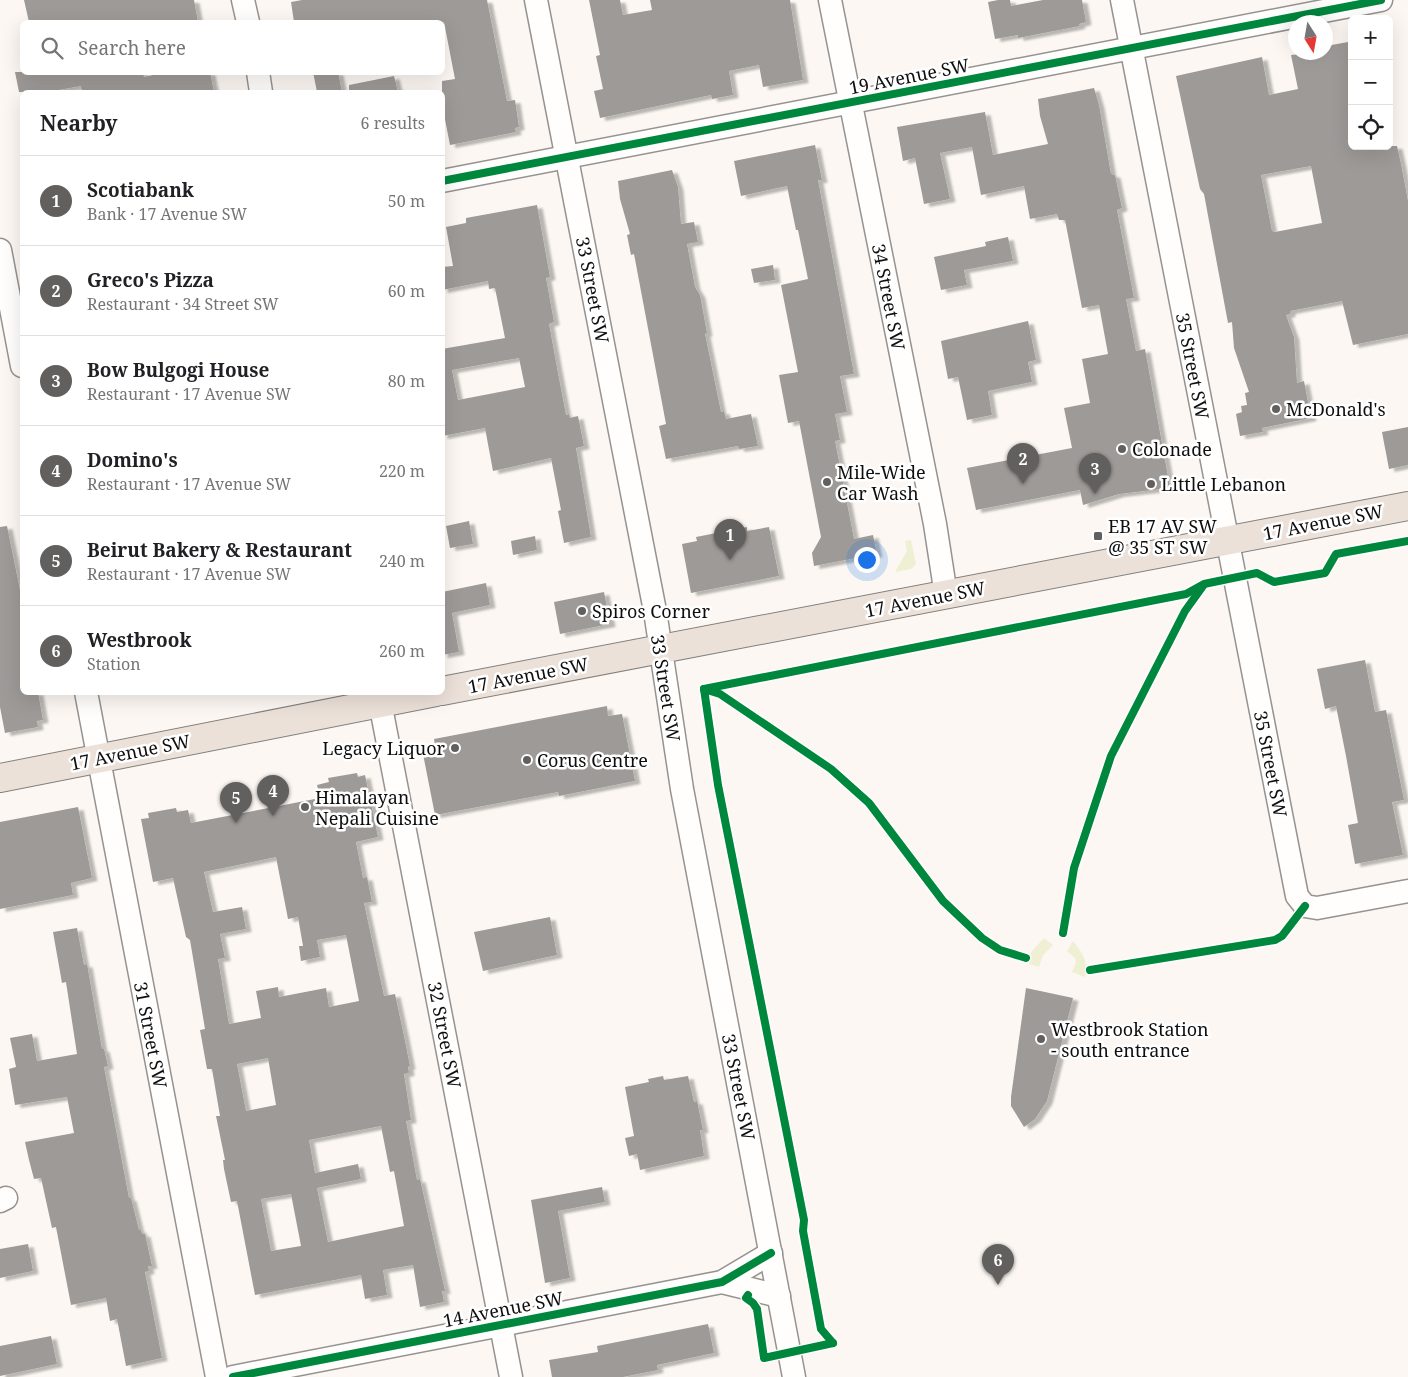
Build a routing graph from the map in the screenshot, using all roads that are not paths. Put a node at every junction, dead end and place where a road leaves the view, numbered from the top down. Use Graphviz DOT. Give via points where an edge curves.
graph roads {
  1 [pos="244,0"];
  2 [pos="536,0"];
  3 [pos="830,0"];
  4 [pos="1122,0"];
  5 [pos="1381,0"];
  6 [pos="248,20"];
  7 [pos="1132,48"];
  8 [pos="258,75"];
  9 [pos="261,90"];
  10 [pos="850,102"];
  11 [pos="567,157"];
  12 [pos="445,180"];
  13 [pos="6,262"];
  14 [pos="20,353"];
  15 [pos="1408,506"];
  16 [pos="1227,540"];
  17 [pos="946,595"];
  18 [pos="660,649"];
  19 [pos="445,690"];
  20 [pos="87,695"];
  21 [pos="408,695"];
  22 [pos="379,698"];
  23 [pos="99,759"];
  24 [pos="0,778"];
  25 [pos="1408,891"];
  26 [pos="771,1253"];
  27 [pos="722,1282"];
  28 [pos="778,1296"];
  29 [pos="501,1325"];
  30 [pos="217,1377"];
  31 [pos="233,1377"];
  32 [pos="511,1377"];
  33 [pos="794,1377"];
  1 -- 6 [label="street"];
  2 -- 11 [label="street, 33 Street SW"];
  3 -- 10 [label="street, 34 Street SW"];
  4 -- 7 [label="street, 35 Street SW"];
  5 -- 7 [label="street, 19 Avenue SW"];
  7 -- 10 [label="street, 19 Avenue SW"];
  7 -- 16 [label="street, 35 Street SW"];
  8 -- 9 [label="street"];
  10 -- 11 [label="street, 19 Avenue SW"];
  10 -- 17 [label="street, 34 Street SW" via="935,524"];
  11 -- 12 [label="street, 19 Avenue SW"];
  11 -- 18 [label="street, 33 Street SW"];
  13 -- 14 [label="street"];
  15 -- 16 [label="main road, 17 Avenue SW"];
  16 -- 17 [label="main road, 17 Avenue SW"];
  16 -- 25 [label="street, 35 Street SW" via="1297,896 1305,906 1317,908"];
  17 -- 18 [label="main road, 17 Avenue SW"];
  18 -- 19 [label="main road, 17 Avenue SW"];
  18 -- 26 [label="street, 33 Street SW" via="681,779"];
  20 -- 23 [label="street, 31 Street SW"];
  21 -- 22 [label="main road, 17 Avenue SW"];
  22 -- 23 [label="main road, 17 Avenue SW"];
  22 -- 29 [label="street, 32 Street SW"];
  23 -- 24 [label="main road, 17 Avenue SW"];
  23 -- 30 [label="street, 31 Street SW"];
  26 -- 27 [label="street, 14 Avenue SW"];
  26 -- 28 [label="street, 33 Street SW"];
  27 -- 28 [label="street, 14 Avenue SW"];
  27 -- 29 [label="street, 14 Avenue SW"];
  28 -- 33 [label="street, 33 Street SW"];
  29 -- 31 [label="street, 14 Avenue SW"];
  29 -- 32 [label="street, 32 Street SW"];
}
